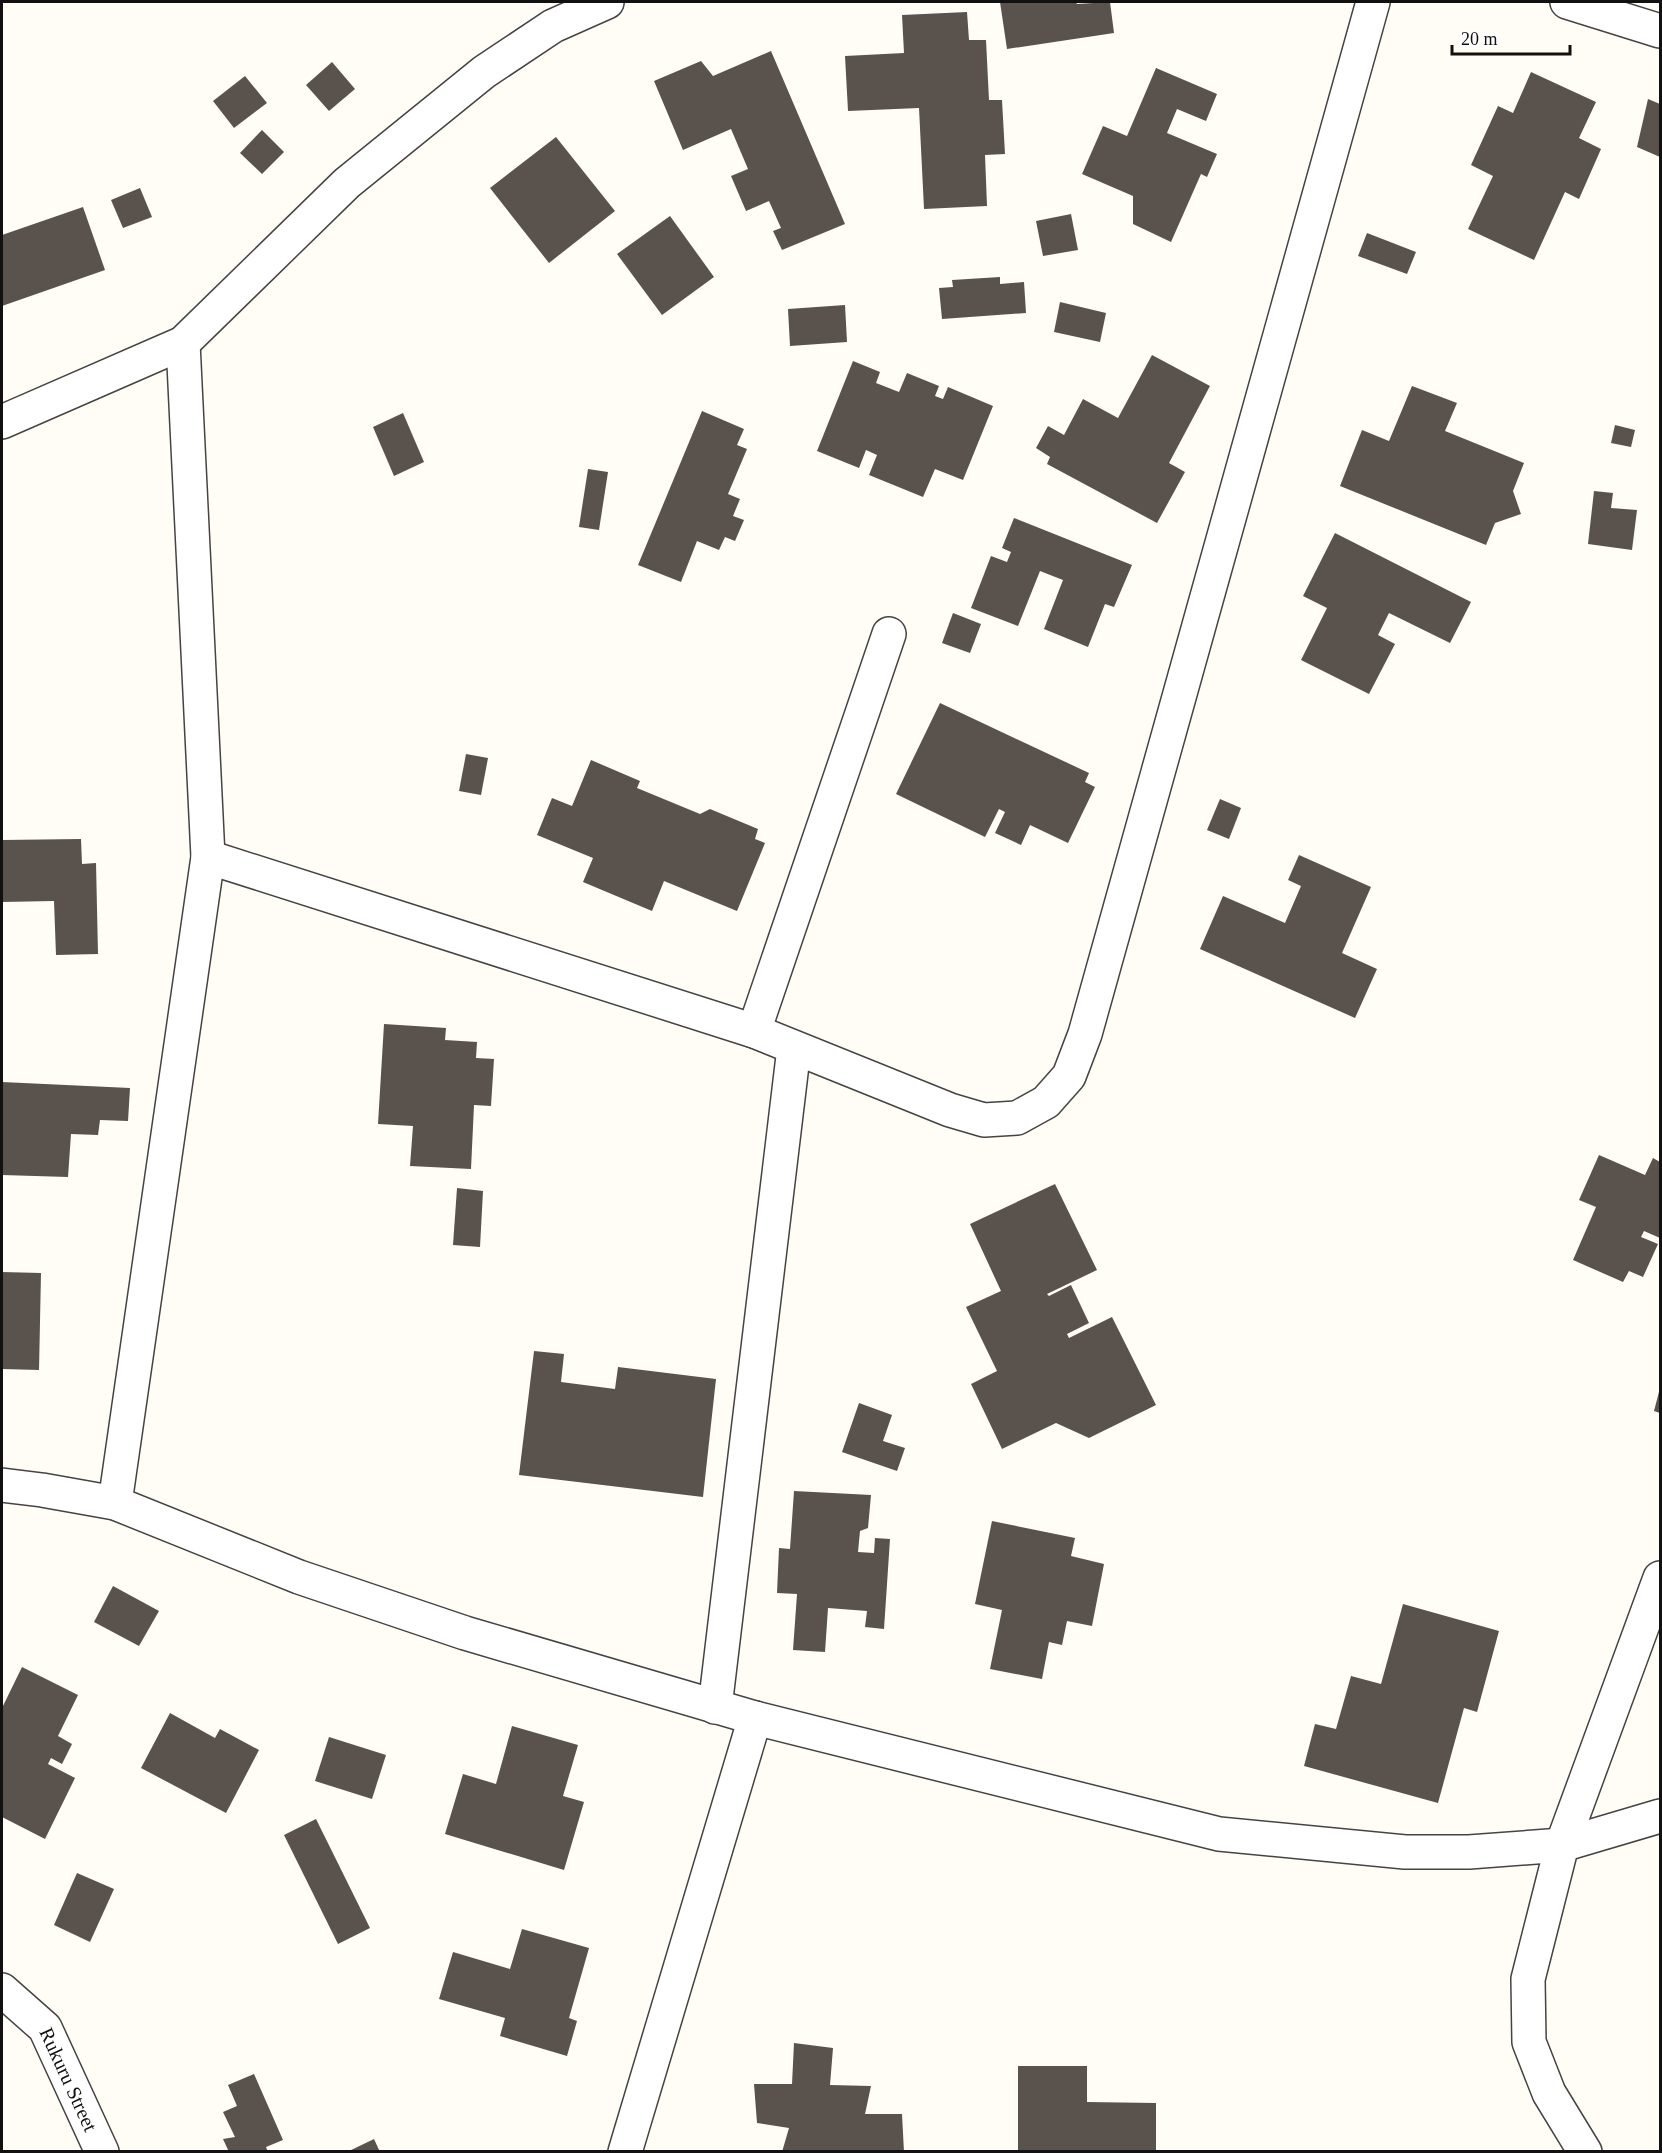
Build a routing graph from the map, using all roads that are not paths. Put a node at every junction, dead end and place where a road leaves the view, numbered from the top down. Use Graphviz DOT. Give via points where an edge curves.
graph roads {
  1 [pos="607,2"];
  2 [pos="1373,2"];
  3 [pos="1567,2"];
  4 [pos="1660,31"];
  5 [pos="183,343"];
  6 [pos="2,422"];
  7 [pos="888,634"];
  8 [pos="208,857"];
  9 [pos="754,1031"];
  10 [pos="794,1048"];
  11 [pos="2,1485"];
  12 [pos="116,1503"];
  13 [pos="1660,1578"];
  14 [pos="715,1707"];
  15 [pos="755,1718"];
  16 [pos="1660,1816"];
  17 [pos="1562,1845"];
  18 [pos="2,1990"];
  19 [pos="102,2151"];
  20 [pos="625,2151"];
  21 [pos="1585,2151"];
  1 -- 5 [label="street" via="553,26 484,72 347,183"];
  2 -- 10 [label="street" via="1085,1034 1069,1076 1046,1102 1017,1118 984,1120"];
  3 -- 4 [label="street"];
  5 -- 6 [label="street"];
  5 -- 8 [label="street"];
  7 -- 9 [label="street"];
  8 -- 9 [label="street"];
  8 -- 12 [label="street"];
  9 -- 10 [label="street"];
  10 -- 14 [label="street"];
  11 -- 12 [label="street"];
  12 -- 14 [label="street" via="299,1577 465,1634"];
  13 -- 17 [label="street"];
  14 -- 15 [label="street"];
  15 -- 17 [label="street" via="1219,1834 1405,1852"];
  15 -- 20 [label="street"];
  16 -- 17 [label="street"];
  17 -- 21 [label="street" via="1528,1979 1529,2042 1549,2093"];
  18 -- 19 [label="street, Rukuru Street" via="45,2028"];
}
